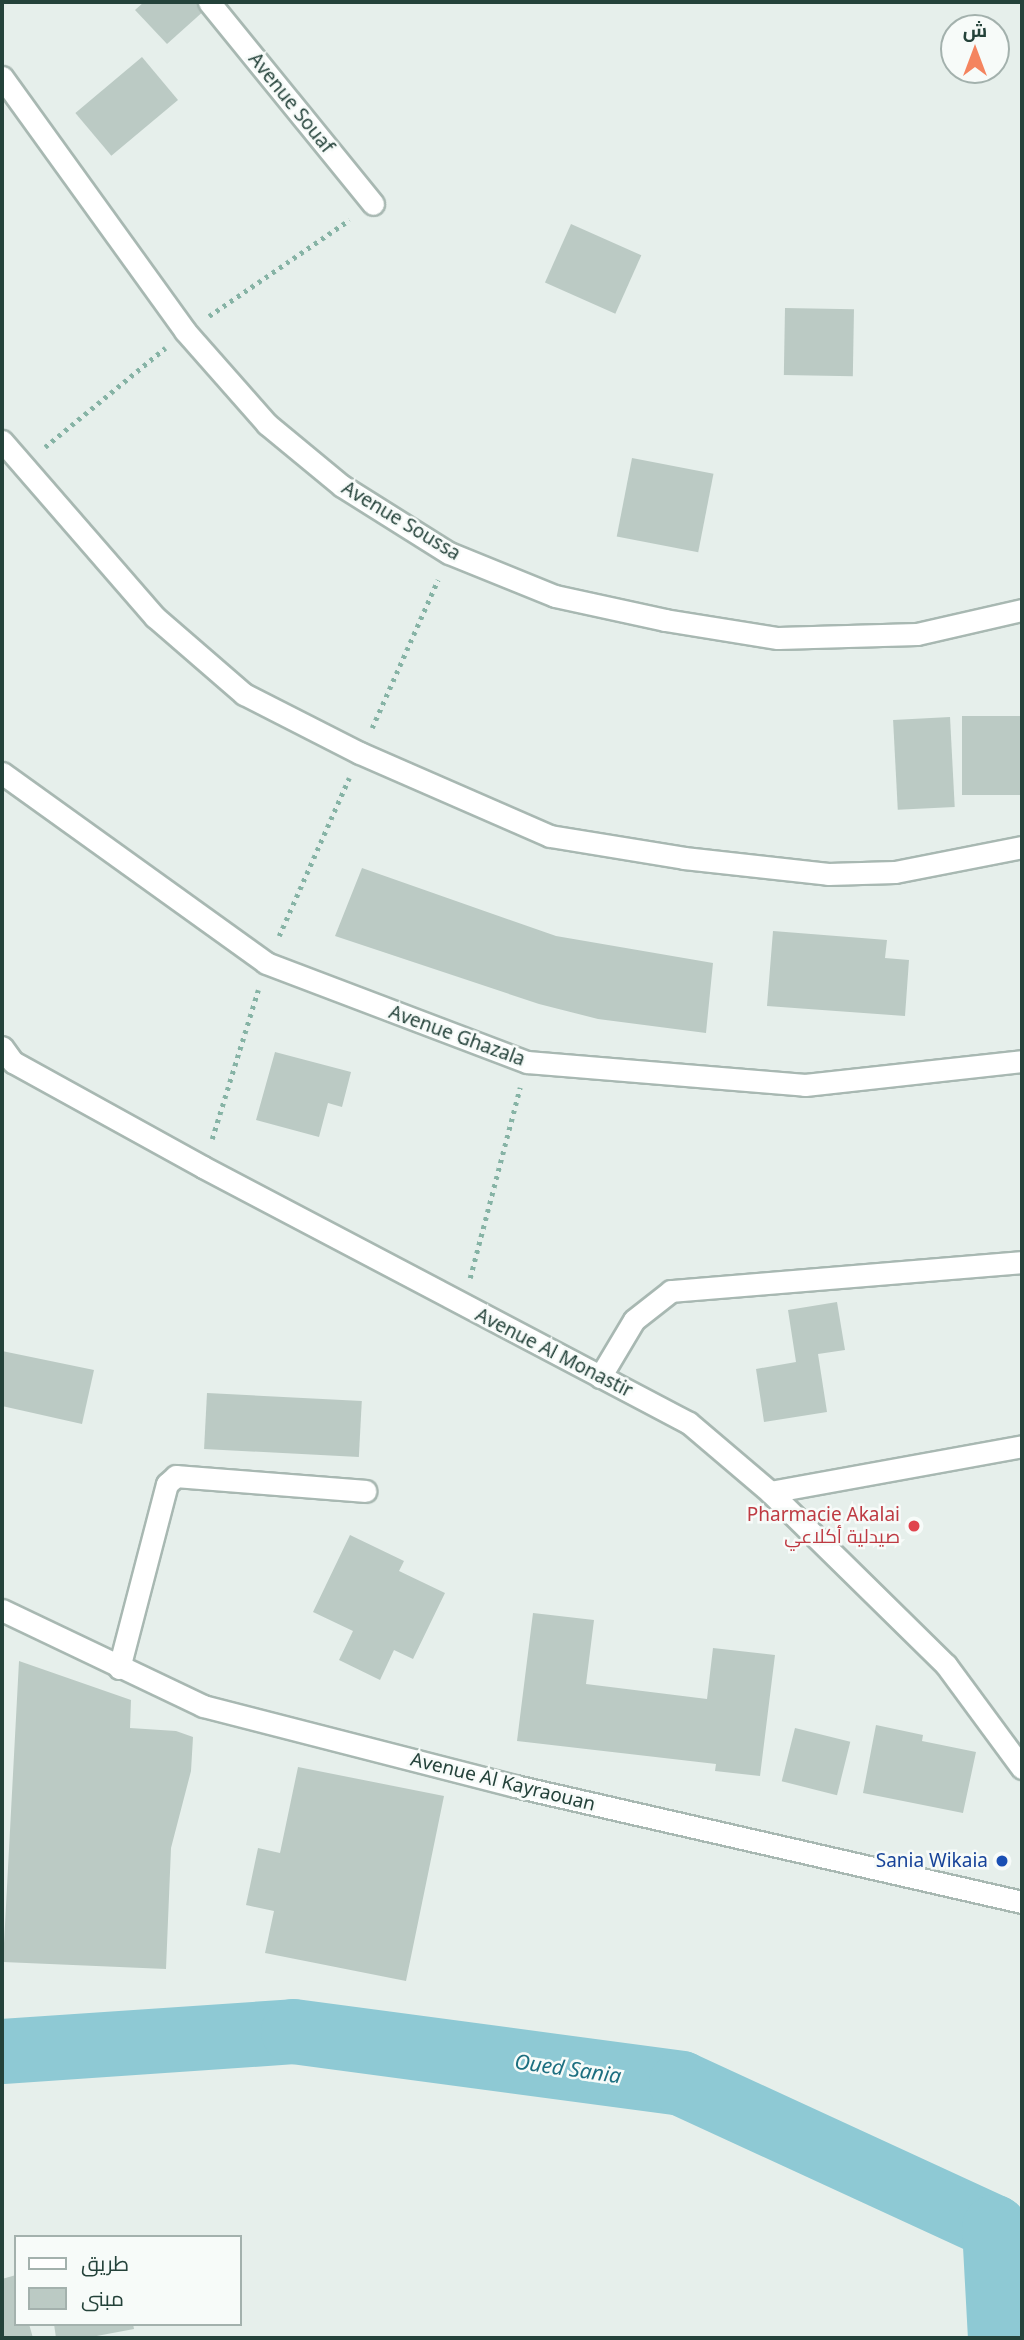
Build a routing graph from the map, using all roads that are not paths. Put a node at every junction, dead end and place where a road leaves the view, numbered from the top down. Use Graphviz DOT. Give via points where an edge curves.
graph roads {
  1 [pos="209,2"];
  2 [pos="2,76"];
  3 [pos="373,204"];
  4 [pos="2,441"];
  5 [pos="1022,610"];
  6 [pos="2,773"];
  7 [pos="1022,847"];
  8 [pos="2,1047"];
  9 [pos="1022,1061"];
  10 [pos="1022,1262"];
  11 [pos="600,1377"];
  12 [pos="1022,1446"];
  13 [pos="365,1492"];
  14 [pos="770,1492"];
  15 [pos="2,1610"];
  16 [pos="119,1668"];
  17 [pos="1022,1768"];
  18 [pos="1022,1902"];
  1 -- 3 [label="street, Avenue Souaf"];
  2 -- 5 [label="street, Avenue Soussa" via="185,331 278,433 342,486 449,553 555,596 778,638 917,634"];
  4 -- 7 [label="street" via="155,617 244,694 360,753 550,836 684,858 855,873 895,872"];
  6 -- 9 [label="street, Avenue Ghazala" via="266,964 527,1062 805,1085"];
  8 -- 11 [label="street, Avenue Al Monastir" via="13,1062 203,1167"];
  10 -- 11 [label="street" via="671,1292 635,1320"];
  11 -- 14 [label="street, Avenue Al Monastir" via="688,1423"];
  12 -- 14 [label="street"];
  13 -- 16 [label="street" via="176,1476 167,1484"];
  14 -- 17 [label="street, Avenue Al Monastir" via="946,1665"];
  15 -- 16 [label="street, Avenue Al Kayraouan"];
  16 -- 18 [label="street, Avenue Al Kayraouan" via="203,1706 515,1786"];
}
